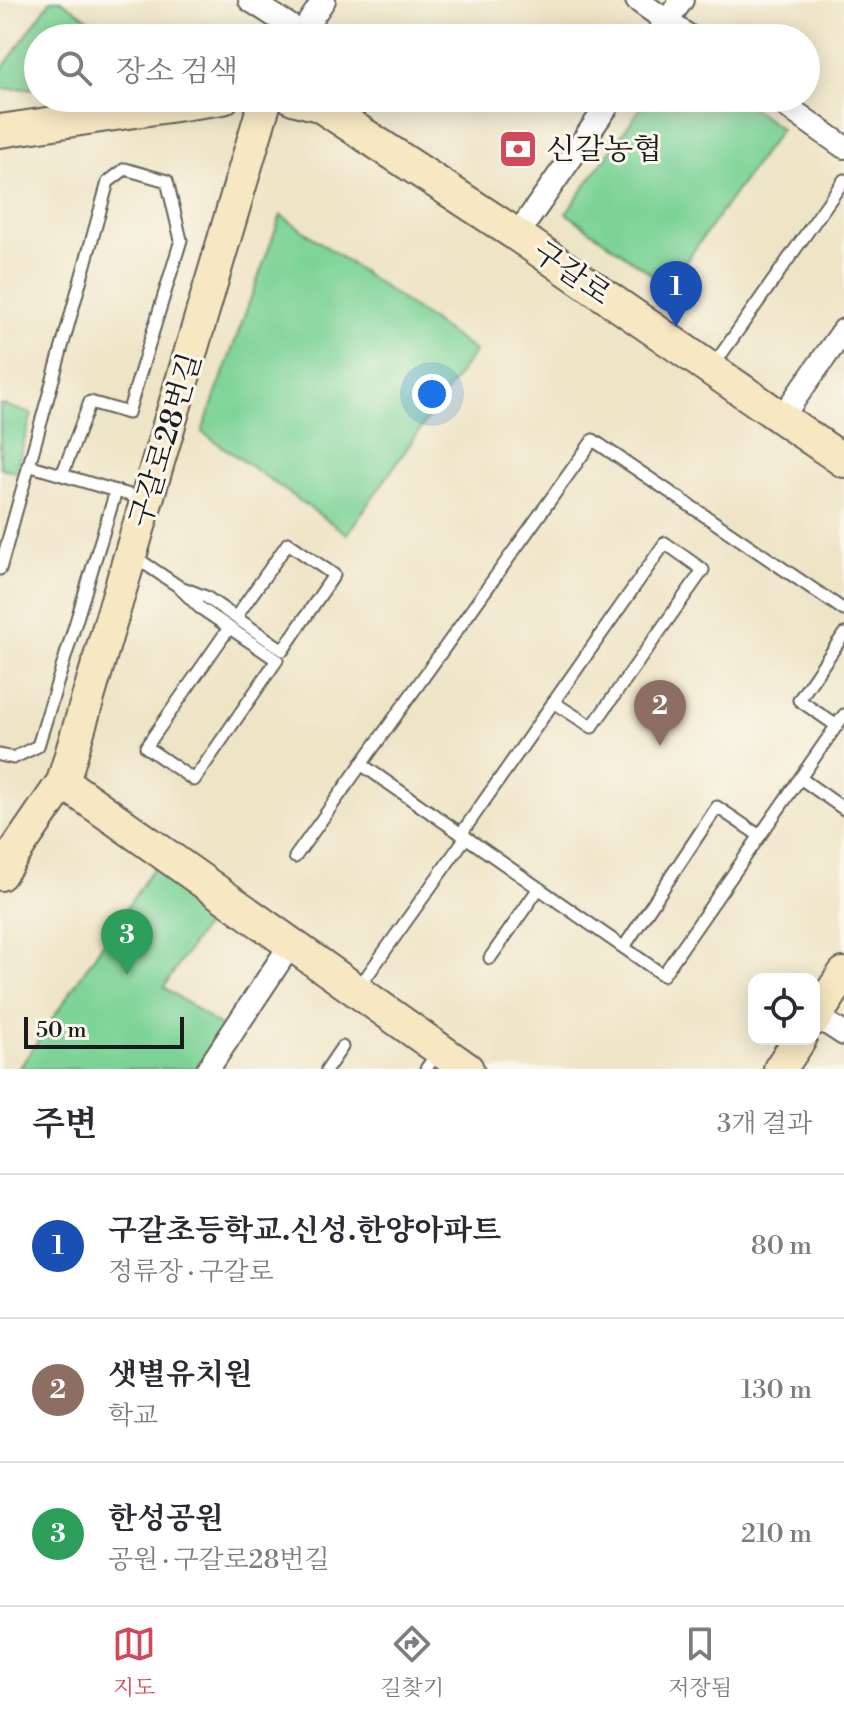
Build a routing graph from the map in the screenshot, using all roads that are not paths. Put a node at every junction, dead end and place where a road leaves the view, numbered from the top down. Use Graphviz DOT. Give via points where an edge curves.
graph roads {
  1 [pos="250,0"];
  2 [pos="324,0"];
  3 [pos="637,0"];
  4 [pos="682,0"];
  5 [pos="283,24"];
  6 [pos="307,24"];
  7 [pos="656,24"];
  8 [pos="665,24"];
  9 [pos="128,112"];
  10 [pos="262,112"];
  11 [pos="330,112"];
  12 [pos="603,112"];
  13 [pos="795,112"];
  14 [pos="0,131"];
  15 [pos="844,147"];
  16 [pos="844,180"];
  17 [pos="517,235"];
  18 [pos="844,330"];
  19 [pos="711,369"];
  20 [pos="781,418"];
  21 [pos="844,461"];
  22 [pos="28,465"];
  23 [pos="62,475"];
  24 [pos="116,491"];
  25 [pos="148,500"];
  26 [pos="131,554"];
  27 [pos="0,569"];
  28 [pos="844,610"];
  29 [pos="233,622"];
  30 [pos="844,634"];
  31 [pos="553,702"];
  32 [pos="844,715"];
  33 [pos="837,726"];
  34 [pos="0,755"];
  35 [pos="361,764"];
  36 [pos="800,778"];
  37 [pos="63,782"];
  38 [pos="844,809"];
  39 [pos="463,835"];
  40 [pos="760,836"];
  41 [pos="295,857"];
  42 [pos="0,874"];
  43 [pos="539,888"];
  44 [pos="291,944"];
  45 [pos="624,947"];
  46 [pos="490,958"];
  47 [pos="844,974"];
  48 [pos="356,990"];
  49 [pos="820,1009"];
  50 [pos="820,1027"];
  51 [pos="844,1034"];
  52 [pos="796,1045"];
  53 [pos="342,1047"];
  54 [pos="432,1059"];
  55 [pos="208,1069"];
  56 [pos="327,1069"];
  57 [pos="467,1069"];
  58 [pos="780,1069"];
  1 -- 5 [label="street"];
  2 -- 6 [label="street"];
  3 -- 7 [label="street"];
  4 -- 8 [label="street"];
  9 -- 14 [label="street"];
  10 -- 25 [label="street, 구갈로28번길"];
  11 -- 17 [label="street, 구갈로"];
  12 -- 17 [label="street"];
  13 -- 15 [label="street"];
  16 -- 19 [label="lane"];
  17 -- 19 [label="street, 구갈로"];
  18 -- 20 [label="street"];
  19 -- 20 [label="street, 구갈로"];
  20 -- 21 [label="street, 구갈로"];
  22 -- 23 [label="lane"];
  22 -- 23 [label="lane" via="108,182 125,169 167,181 181,240 128,413 90,402"];
  22 -- 27 [label="lane"];
  23 -- 24 [label="lane"];
  24 -- 25 [label="lane"];
  24 -- 34 [label="lane" via="38,746 13,758"];
  25 -- 26 [label="street, 구갈로28번길"];
  26 -- 29 [label="lane" via="199,607"];
  26 -- 37 [label="street, 구갈로28번길"];
  28 -- 35 [label="lane" via="593,440"];
  29 -- 29 [label="lane" via="288,543 334,575 283,650"];
  29 -- 29 [label="lane" via="146,747 194,780 277,660"];
  30 -- 33 [label="lane" via="799,700"];
  31 -- 31 [label="lane" via="665,543 703,570 592,727"];
  31 -- 39 [label="lane"];
  32 -- 33 [label="lane"];
  33 -- 36 [label="lane"];
  35 -- 39 [label="lane"];
  35 -- 41 [label="lane"];
  36 -- 38 [label="lane"];
  36 -- 40 [label="lane"];
  37 -- 42 [label="street, 구갈로28번길"];
  37 -- 44 [label="street"];
  39 -- 43 [label="lane"];
  39 -- 48 [label="lane"];
  40 -- 45 [label="lane" via="663,975"];
  40 -- 45 [label="lane" via="717,807"];
  43 -- 45 [label="lane"];
  43 -- 46 [label="lane"];
  44 -- 48 [label="street"];
  44 -- 55 [label="street"];
  47 -- 49 [label="street"];
  48 -- 54 [label="street"];
  50 -- 51 [label="street"];
  52 -- 58 [label="street"];
  53 -- 56 [label="lane"];
  54 -- 57 [label="street"];
}
